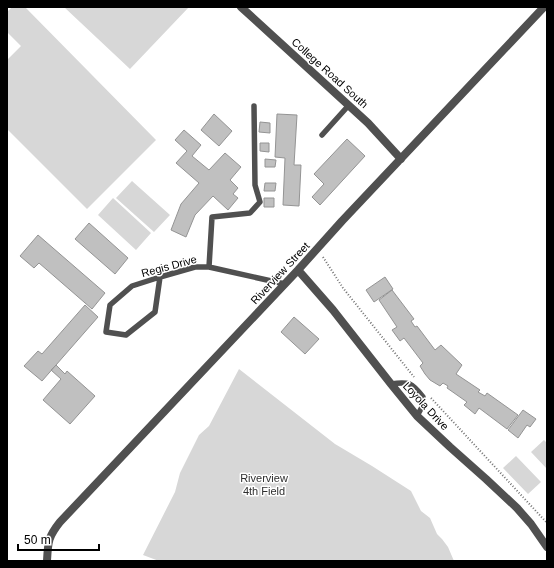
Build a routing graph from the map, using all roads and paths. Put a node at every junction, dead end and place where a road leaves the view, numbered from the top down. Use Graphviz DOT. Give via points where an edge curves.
graph roads {
  1 [pos="241,7"];
  2 [pos="544,7"];
  3 [pos="349,105"];
  4 [pos="254,106"];
  5 [pos="322,135"];
  6 [pos="401,159"];
  7 [pos="209,267"];
  8 [pos="298,270"];
  9 [pos="160,277"];
  10 [pos="285,284"];
  11 [pos="391,384"];
  12 [pos="417,416"];
  13 [pos="547,547"];
  14 [pos="47,561"];
  1 -- 3 [label="street, College Road South"];
  2 -- 6 [label="street, Riverview Street"];
  3 -- 5 [label="lane"];
  3 -- 6 [label="street, College Road South"];
  4 -- 7 [label="lane" via="255,185 260,202 250,213 212,217"];
  6 -- 8 [label="street, Riverview Street"];
  7 -- 9 [label="lane, Regis Drive" via="195,267"];
  7 -- 10 [label="lane, Regis Drive"];
  8 -- 10 [label="street, Riverview Street"];
  8 -- 11 [label="street, Loyola Drive" via="334,310"];
  9 -- 9 [label="lane, Regis Drive" via="155,312 126,335 106,332 110,304 132,286"];
  10 -- 14 [label="street, Riverview Street" via="53,530 49,539"];
  11 -- 12 [label="street, Loyola Drive"];
  11 -- 12 [label="lane" via="403,382 415,386 423,397 422,407"];
  12 -- 13 [label="street, Loyola Drive" via="517,508"];
}
